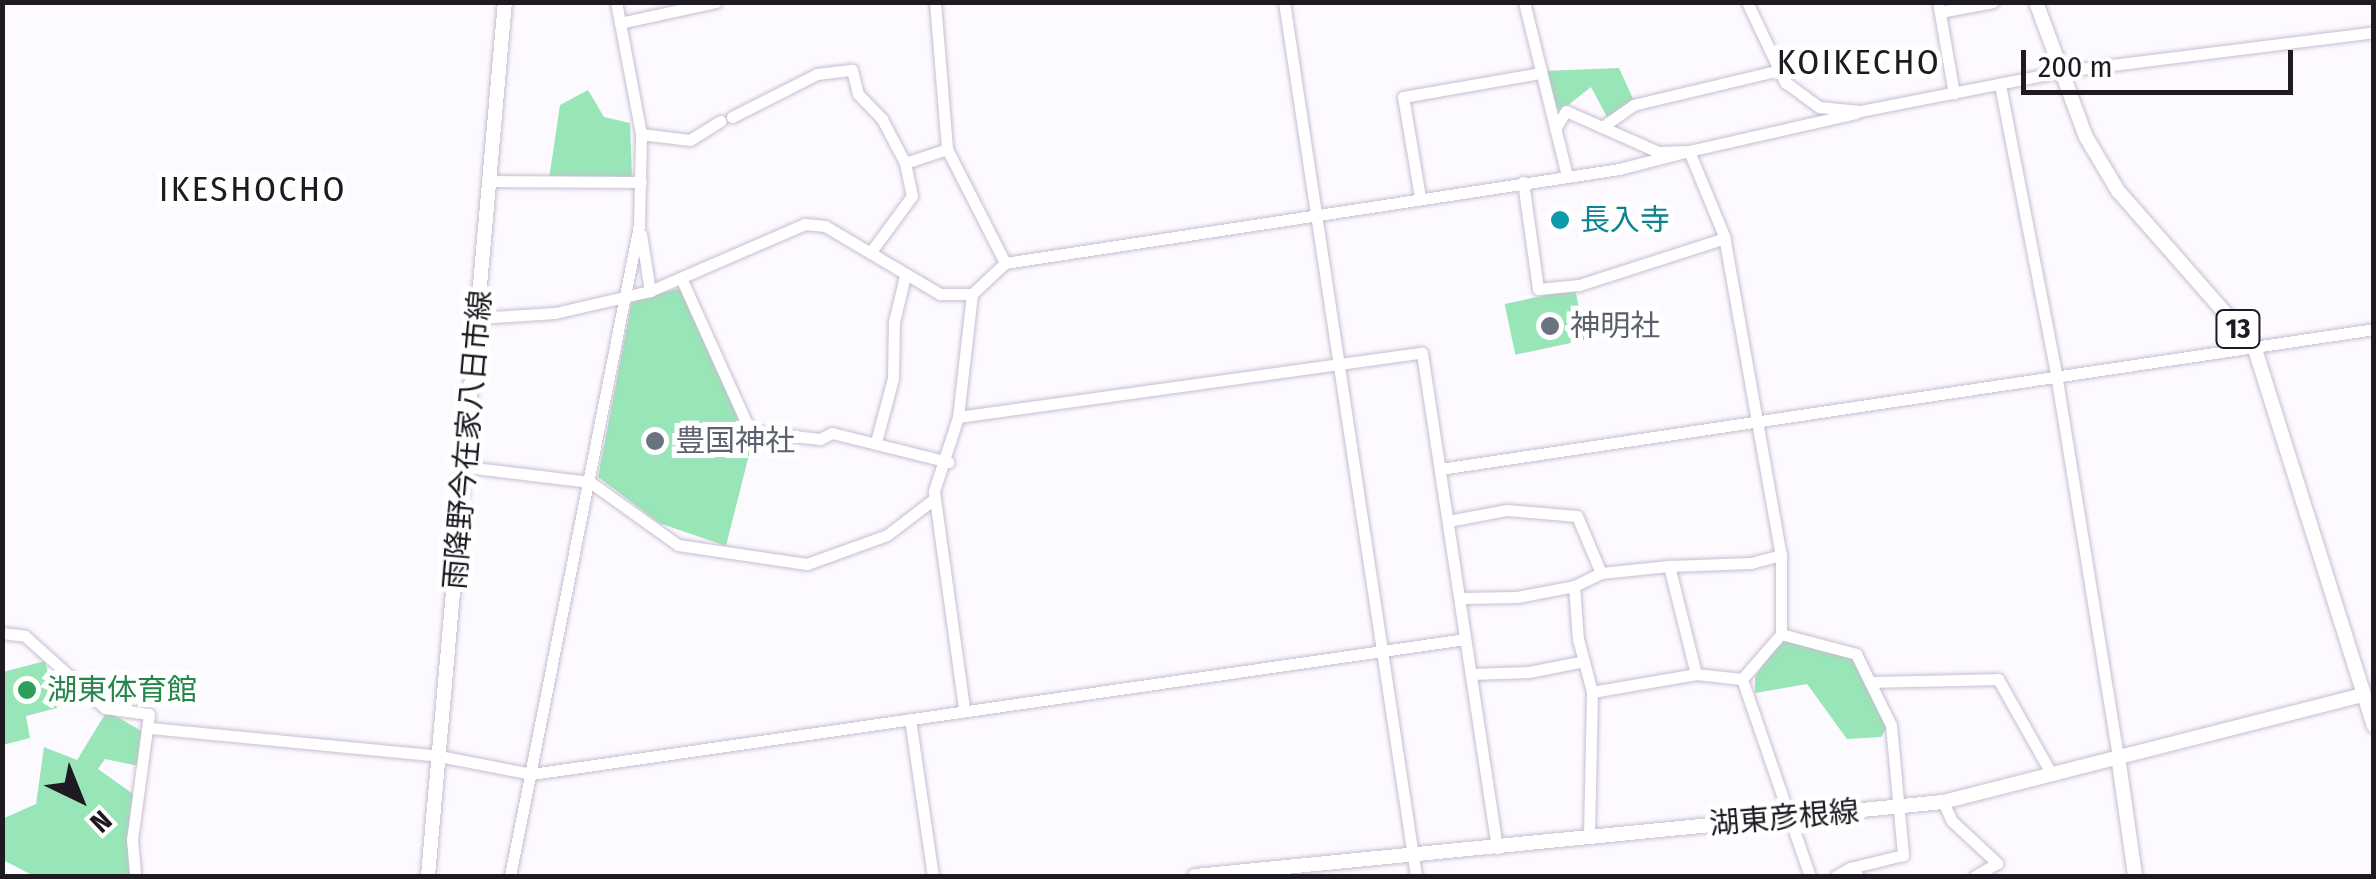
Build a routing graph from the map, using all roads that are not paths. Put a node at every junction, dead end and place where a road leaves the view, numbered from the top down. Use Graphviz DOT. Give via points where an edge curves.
graph roads {
  1 [pos="505,2"];
  2 [pos="616,2"];
  3 [pos="716,2"];
  4 [pos="935,2"];
  5 [pos="1284,2"];
  6 [pos="1524,2"];
  7 [pos="1747,2"];
  8 [pos="1994,2"];
  9 [pos="2036,2"];
  10 [pos="1939,7"];
  11 [pos="620,23"];
  12 [pos="2374,32"];
  13 [pos="1780,70"];
  14 [pos="2063,71"];
  15 [pos="1541,73"];
  16 [pos="2000,86"];
  17 [pos="1954,94"];
  18 [pos="1860,111"];
  19 [pos="1602,127"];
  20 [pos="1555,129"];
  21 [pos="641,134"];
  22 [pos="947,149"];
  23 [pos="1689,151"];
  24 [pos="905,164"];
  25 [pos="1567,176"];
  26 [pos="489,182"];
  27 [pos="641,182"];
  28 [pos="1522,182"];
  29 [pos="1420,197"];
  30 [pos="1319,217"];
  31 [pos="639,225"];
  32 [pos="1725,238"];
  33 [pos="870,253"];
  34 [pos="1004,263"];
  35 [pos="905,276"];
  36 [pos="681,278"];
  37 [pos="650,291"];
  38 [pos="972,294"];
  39 [pos="626,298"];
  40 [pos="478,318"];
  41 [pos="2374,329"];
  42 [pos="2254,346"];
  43 [pos="1340,364"];
  44 [pos="2056,374"];
  45 [pos="958,416"];
  46 [pos="1758,418"];
  47 [pos="876,442"];
  48 [pos="948,462"];
  49 [pos="466,467"];
  50 [pos="1440,469"];
  51 [pos="590,482"];
  52 [pos="934,499"];
  53 [pos="1448,521"];
  54 [pos="1781,554"];
  55 [pos="1668,566"];
  56 [pos="1600,573"];
  57 [pos="1574,586"];
  58 [pos="1461,598"];
  59 [pos="2,633"];
  60 [pos="1781,634"];
  61 [pos="1465,640"];
  62 [pos="1381,650"];
  63 [pos="1584,661"];
  64 [pos="1470,674"];
  65 [pos="1696,674"];
  66 [pos="1742,680"];
  67 [pos="1870,682"];
  68 [pos="1592,692"];
  69 [pos="2368,694"];
  70 [pos="964,708"];
  71 [pos="910,719"];
  72 [pos="2374,726"];
  73 [pos="150,728"];
  74 [pos="440,756"];
  75 [pos="2118,756"];
  76 [pos="2051,773"];
  77 [pos="532,774"];
  78 [pos="1942,802"];
  79 [pos="1897,808"];
  80 [pos="1790,817"];
  81 [pos="1589,836"];
  82 [pos="1497,848"];
  83 [pos="1412,856"];
  84 [pos="1854,872"];
  85 [pos="135,876"];
  86 [pos="428,876"];
  87 [pos="510,876"];
  88 [pos="933,876"];
  89 [pos="1196,876"];
  90 [pos="1416,876"];
  91 [pos="1810,876"];
  92 [pos="1836,876"];
  93 [pos="1975,876"];
  94 [pos="2135,876"];
  1 -- 26 [label="main road, 雨降野今在家八日市線"];
  2 -- 11 [label="street"];
  3 -- 11 [label="street"];
  4 -- 22 [label="street"];
  5 -- 30 [label="street"];
  6 -- 15 [label="street"];
  7 -- 13 [label="street"];
  8 -- 10 [label="street"];
  9 -- 14 [label="main road, 13"];
  10 -- 17 [label="street"];
  11 -- 21 [label="street"];
  12 -- 14 [label="street"];
  13 -- 18 [label="street" via="1785,82 1819,107"];
  13 -- 19 [label="street" via="1633,105"];
  14 -- 16 [label="street"];
  14 -- 42 [label="main road, 13" via="2086,137 2118,191"];
  15 -- 20 [label="street"];
  15 -- 29 [label="street" via="1402,97"];
  16 -- 17 [label="street"];
  16 -- 44 [label="street"];
  17 -- 18 [label="street"];
  18 -- 23 [label="street" via="1820,126"];
  19 -- 20 [label="street" via="1566,111"];
  19 -- 23 [label="street" via="1658,152"];
  20 -- 25 [label="street"];
  21 -- 24 [label="street" via="690,140 817,74 852,70 858,94 882,119"];
  21 -- 27 [label="street"];
  22 -- 24 [label="street"];
  22 -- 34 [label="street"];
  23 -- 25 [label="street" via="1676,160"];
  23 -- 32 [label="street"];
  24 -- 33 [label="street" via="912,196"];
  25 -- 28 [label="street"];
  26 -- 27 [label="street"];
  26 -- 40 [label="main road, 雨降野今在家八日市線"];
  27 -- 31 [label="street"];
  28 -- 29 [label="street"];
  28 -- 32 [label="street" via="1538,289 1579,284"];
  29 -- 30 [label="street"];
  30 -- 34 [label="street"];
  30 -- 43 [label="street"];
  31 -- 37 [label="street"];
  31 -- 39 [label="street"];
  32 -- 46 [label="street"];
  33 -- 35 [label="street"];
  33 -- 36 [label="street" via="826,226 805,224"];
  34 -- 38 [label="street"];
  35 -- 38 [label="street" via="940,294"];
  35 -- 47 [label="street" via="894,322 893,378"];
  36 -- 37 [label="street"];
  36 -- 47 [label="street" via="750,431 820,439 832,433"];
  37 -- 39 [label="street"];
  38 -- 45 [label="street"];
  39 -- 40 [label="street" via="555,313"];
  39 -- 51 [label="street"];
  40 -- 49 [label="main road, 雨降野今在家八日市線"];
  41 -- 42 [label="street"];
  42 -- 44 [label="street"];
  42 -- 69 [label="main road, 13"];
  43 -- 45 [label="street"];
  43 -- 50 [label="street" via="1422,353"];
  43 -- 62 [label="street"];
  44 -- 46 [label="street"];
  44 -- 75 [label="street"];
  45 -- 48 [label="street"];
  46 -- 50 [label="street"];
  46 -- 54 [label="street"];
  47 -- 48 [label="street"];
  48 -- 52 [label="street"];
  49 -- 51 [label="street"];
  49 -- 74 [label="main road, 雨降野今在家八日市線"];
  50 -- 53 [label="street"];
  51 -- 52 [label="street" via="678,544 806,564 888,535"];
  51 -- 77 [label="street"];
  52 -- 70 [label="street"];
  53 -- 56 [label="street" via="1507,510 1577,516"];
  53 -- 58 [label="street"];
  54 -- 55 [label="street" via="1751,563"];
  54 -- 60 [label="street"];
  55 -- 56 [label="street"];
  55 -- 65 [label="street"];
  56 -- 57 [label="street"];
  57 -- 58 [label="street"];
  57 -- 63 [label="street"];
  58 -- 61 [label="street"];
  59 -- 73 [label="street" via="25,636 105,708 150,714"];
  60 -- 66 [label="street"];
  60 -- 67 [label="street" via="1856,654"];
  61 -- 62 [label="street"];
  61 -- 64 [label="street"];
  62 -- 70 [label="street"];
  62 -- 83 [label="street"];
  63 -- 64 [label="street"];
  63 -- 68 [label="street"];
  64 -- 82 [label="street"];
  65 -- 66 [label="street"];
  65 -- 68 [label="street"];
  66 -- 80 [label="street"];
  67 -- 76 [label="street" via="1998,679"];
  67 -- 79 [label="street" via="1891,725"];
  68 -- 81 [label="street"];
  69 -- 72 [label="main road, 13"];
  69 -- 75 [label="main road, 湖東彦根線"];
  70 -- 71 [label="street"];
  71 -- 77 [label="street"];
  71 -- 88 [label="street"];
  73 -- 74 [label="street"];
  73 -- 85 [label="street" via="136,796"];
  74 -- 77 [label="street"];
  74 -- 86 [label="main road, 雨降野今在家八日市線"];
  75 -- 76 [label="main road, 湖東彦根線"];
  75 -- 94 [label="main road"];
  76 -- 78 [label="main road, 湖東彦根線"];
  77 -- 87 [label="street"];
  78 -- 79 [label="main road, 湖東彦根線"];
  78 -- 93 [label="street" via="1997,864"];
  79 -- 80 [label="main road, 湖東彦根線"];
  79 -- 84 [label="street" via="1902,855"];
  80 -- 81 [label="main road, 湖東彦根線"];
  80 -- 91 [label="street"];
  81 -- 82 [label="main road, 湖東彦根線"];
  82 -- 83 [label="main road, 湖東彦根線"];
  83 -- 89 [label="main road, 湖東彦根線"];
  83 -- 90 [label="street"];
  84 -- 92 [label="street"];
}
